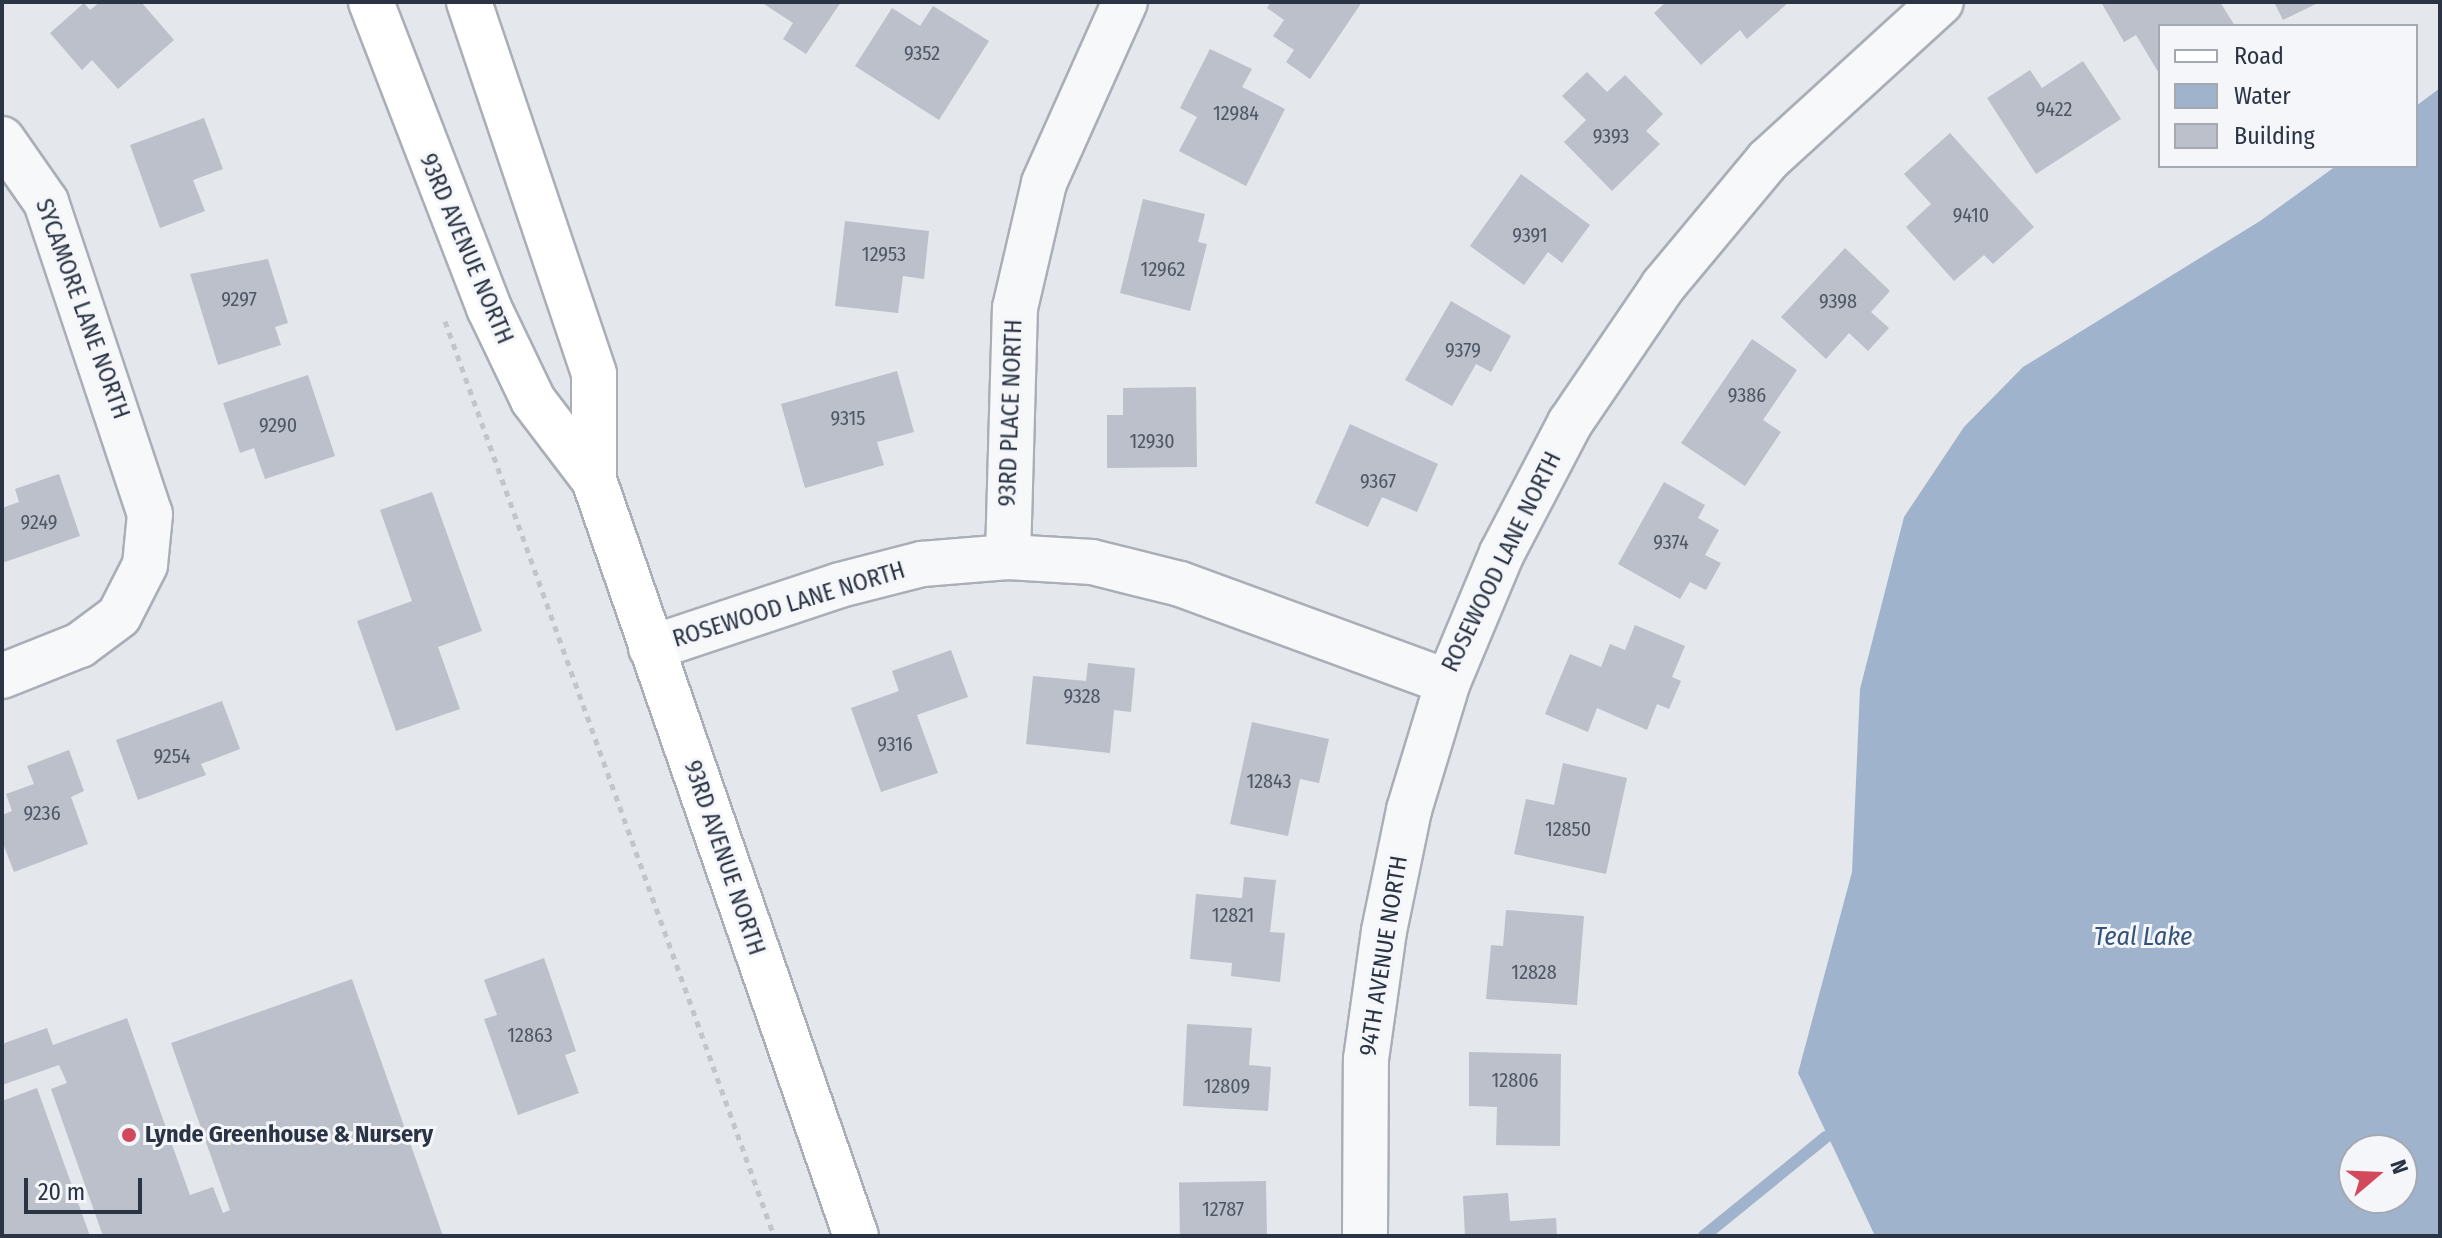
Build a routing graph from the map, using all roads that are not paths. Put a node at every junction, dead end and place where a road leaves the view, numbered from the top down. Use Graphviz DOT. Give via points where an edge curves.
graph roads {
  1 [pos="371,2"];
  2 [pos="469,2"];
  3 [pos="1941,2"];
  4 [pos="1120,4"];
  5 [pos="2,139"];
  6 [pos="594,480"];
  7 [pos="1008,557"];
  8 [pos="651,648"];
  9 [pos="2,676"];
  10 [pos="1448,682"];
  11 [pos="856,1236"];
  12 [pos="1365,1236"];
  1 -- 6 [label="street, 93RD AVENUE NORTH" via="489,308 533,400"];
  2 -- 6 [label="street, 93RD AVENUE NORTH" via="594,374"];
  3 -- 10 [label="street, ROSEWOOD LANE NORTH" via="1768,160 1663,286 1570,423 1502,553"];
  4 -- 7 [label="street, 93RD PLACE NORTH" via="1044,183 1015,308"];
  5 -- 9 [label="street, SYCAMORE LANE NORTH" via="46,202 150,514 145,565 119,616 80,645"];
  6 -- 8 [label="street, 93RD AVENUE NORTH"];
  7 -- 8 [label="street, ROSEWOOD LANE NORTH" via="895,571"];
  7 -- 10 [label="street, ROSEWOOD LANE NORTH" via="1092,562 1180,584"];
  8 -- 11 [label="street, 93RD AVENUE NORTH"];
  10 -- 12 [label="street, 94TH AVENUE NORTH" via="1409,810 1384,931 1366,1059"];
}
